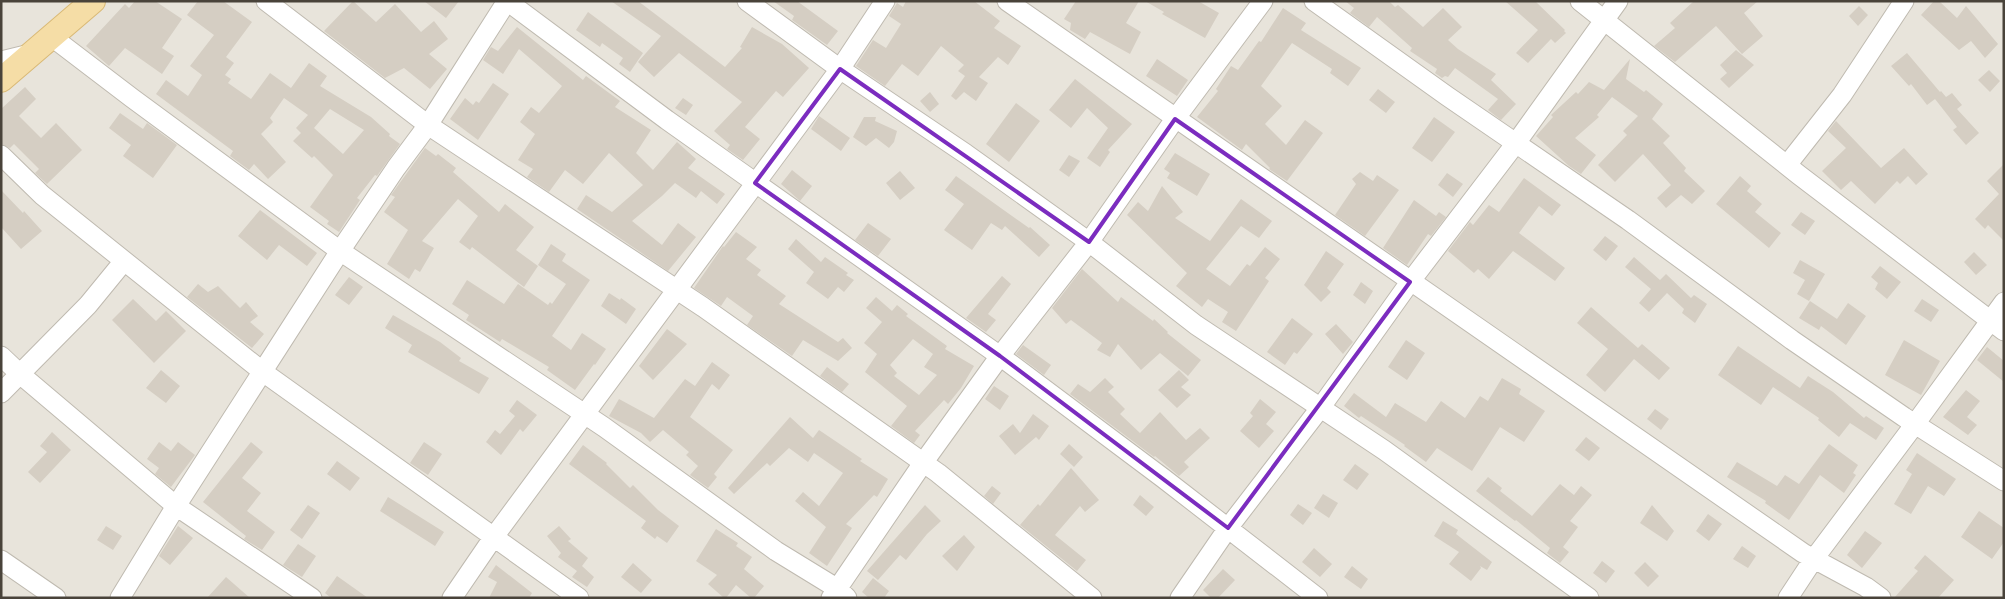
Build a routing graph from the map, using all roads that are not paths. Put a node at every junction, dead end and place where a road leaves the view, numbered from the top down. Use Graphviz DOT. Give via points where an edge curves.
graph roads {
  1 [pos="93,1"];
  2 [pos="266,1"];
  3 [pos="507,1"];
  4 [pos="747,1"];
  5 [pos="885,1"];
  6 [pos="1007,1"];
  7 [pos="1263,1"];
  8 [pos="1314,1"];
  9 [pos="1580,1"];
  10 [pos="1618,1"];
  11 [pos="1904,1"];
  12 [pos="1604,20"];
  13 [pos="52,37"];
  14 [pos="31,54"];
  15 [pos="1,61"];
  16 [pos="840,69"];
  17 [pos="1,80"];
  18 [pos="1175,119"];
  19 [pos="428,125"];
  20 [pos="1516,143"];
  21 [pos="1,155"];
  22 [pos="1787,165"];
  23 [pos="755,183"];
  24 [pos="1089,242"];
  25 [pos="340,251"];
  26 [pos="124,261"];
  27 [pos="1410,282"];
  28 [pos="677,290"];
  29 [pos="2004,302"];
  30 [pos="1997,325"];
  31 [pos="1,356"];
  32 [pos="1000,356"];
  33 [pos="263,372"];
  34 [pos="20,374"];
  35 [pos="1,393"];
  36 [pos="1321,408"];
  37 [pos="586,415"];
  38 [pos="1915,424"];
  39 [pos="923,463"];
  40 [pos="2004,481"];
  41 [pos="176,506"];
  42 [pos="1228,528"];
  43 [pos="494,538"];
  44 [pos="1,560"];
  45 [pos="1813,560"];
  46 [pos="839,595"];
  47 [pos="56,598"];
  48 [pos="120,598"];
  49 [pos="312,598"];
  50 [pos="452,598"];
  51 [pos="579,598"];
  52 [pos="1092,598"];
  53 [pos="1180,598"];
  54 [pos="1318,598"];
  55 [pos="1589,598"];
  56 [pos="1788,598"];
  57 [pos="1881,598"];
  1 -- 13 [label="main road"];
  2 -- 19 [label="street"];
  3 -- 19 [label="street"];
  3 -- 23 [label="street"];
  4 -- 16 [label="street"];
  5 -- 16 [label="street"];
  6 -- 18 [label="street"];
  7 -- 18 [label="street"];
  8 -- 20 [label="street"];
  9 -- 12 [label="street"];
  10 -- 12 [label="street"];
  11 -- 22 [label="street" via="1842,95"];
  12 -- 20 [label="street"];
  12 -- 22 [label="street"];
  13 -- 14 [label="main road"];
  13 -- 25 [label="street"];
  14 -- 15 [label="street"];
  14 -- 17 [label="main road"];
  16 -- 23 [label="street"];
  16 -- 24 [label="street"];
  18 -- 24 [label="street"];
  18 -- 27 [label="street"];
  19 -- 25 [label="street"];
  19 -- 28 [label="street"];
  20 -- 27 [label="street"];
  20 -- 38 [label="street"];
  21 -- 26 [label="street" via="42,195"];
  22 -- 30 [label="street"];
  23 -- 28 [label="street"];
  23 -- 32 [label="street"];
  24 -- 32 [label="street"];
  24 -- 36 [label="street" via="1196,325"];
  25 -- 33 [label="street"];
  25 -- 37 [label="street"];
  26 -- 33 [label="street"];
  26 -- 34 [label="street" via="88,305"];
  27 -- 36 [label="street"];
  27 -- 45 [label="street"];
  28 -- 37 [label="street"];
  28 -- 39 [label="street"];
  29 -- 30 [label="street"];
  30 -- 38 [label="street"];
  31 -- 34 [label="street"];
  32 -- 39 [label="street"];
  32 -- 42 [label="street"];
  33 -- 41 [label="street"];
  33 -- 43 [label="street"];
  34 -- 35 [label="street"];
  34 -- 41 [label="street"];
  36 -- 42 [label="street"];
  36 -- 55 [label="street"];
  37 -- 43 [label="street"];
  37 -- 46 [label="street"];
  38 -- 40 [label="street"];
  38 -- 45 [label="street"];
  39 -- 46 [label="street"];
  39 -- 52 [label="street"];
  41 -- 48 [label="street"];
  41 -- 49 [label="street"];
  42 -- 53 [label="street"];
  42 -- 54 [label="street"];
  43 -- 50 [label="street"];
  43 -- 51 [label="street"];
  44 -- 47 [label="street"];
  45 -- 56 [label="street"];
  45 -- 57 [label="street"];
}
